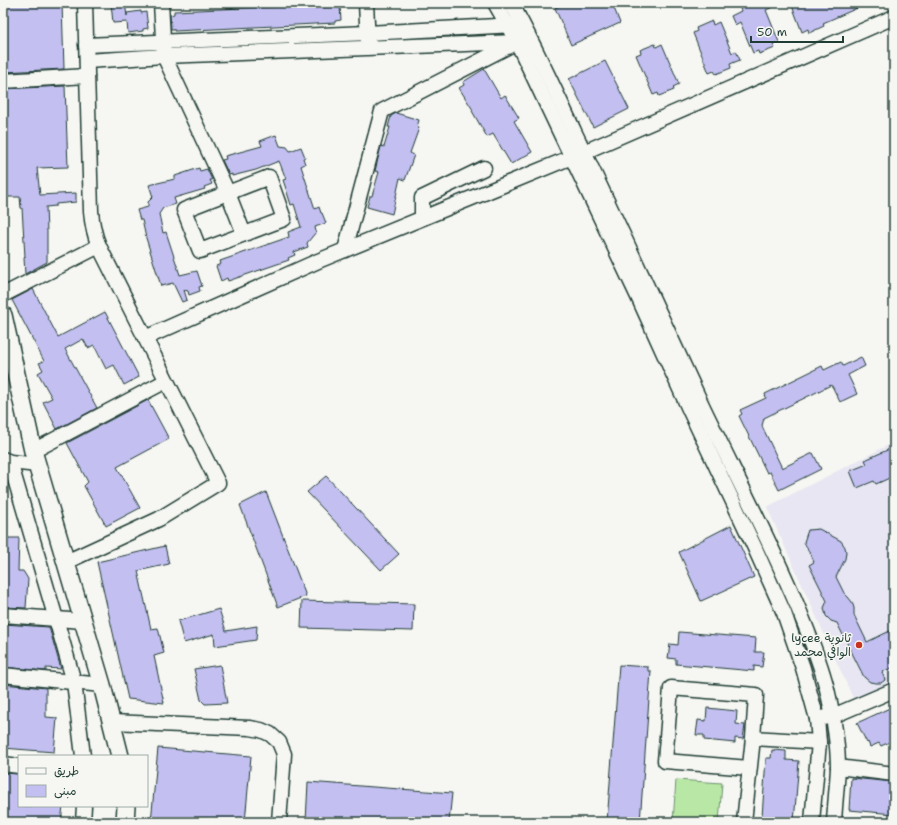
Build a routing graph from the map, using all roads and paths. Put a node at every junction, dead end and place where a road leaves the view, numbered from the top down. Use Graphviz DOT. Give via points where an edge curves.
graph roads {
  1 [pos="85,3"];
  2 [pos="161,3"];
  3 [pos="366,3"];
  4 [pos="495,3"];
  5 [pos="511,3"];
  6 [pos="894,17"];
  7 [pos="508,25"];
  8 [pos="523,25"];
  9 [pos="367,33"];
  10 [pos="530,40"];
  11 [pos="163,41"];
  12 [pos="516,42"];
  13 [pos="86,45"];
  14 [pos="368,48"];
  15 [pos="164,56"];
  16 [pos="87,61"];
  17 [pos="87,76"];
  18 [pos="3,81"];
  19 [pos="584,152"];
  20 [pos="571,157"];
  21 [pos="484,168"];
  22 [pos="228,193"];
  23 [pos="422,218"];
  24 [pos="244,234"];
  25 [pos="99,246"];
  26 [pos="345,250"];
  27 [pos="3,295"];
  28 [pos="646,299"];
  29 [pos="3,315"];
  30 [pos="145,338"];
  31 [pos="166,381"];
  32 [pos="695,407"];
  33 [pos="35,458"];
  34 [pos="7,461"];
  35 [pos="764,530"];
  36 [pos="750,537"];
  37 [pos="66,562"];
  38 [pos="3,615"];
  39 [pos="56,619"];
  40 [pos="83,621"];
  41 [pos="819,664"];
  42 [pos="803,668"];
  43 [pos="3,675"];
  44 [pos="74,682"];
  45 [pos="102,685"];
  46 [pos="894,690"];
  47 [pos="833,716"];
  48 [pos="817,718"];
  49 [pos="112,722"];
  50 [pos="753,738"];
  51 [pos="819,742"];
  52 [pos="83,755"];
  53 [pos="120,755"];
  54 [pos="3,764"];
  55 [pos="18,766"];
  56 [pos="838,767"];
  57 [pos="749,768"];
  58 [pos="894,774"];
  59 [pos="84,807"];
  60 [pos="126,807"];
  61 [pos="83,822"];
  62 [pos="125,822"];
  63 [pos="279,822"];
  64 [pos="744,822"];
  65 [pos="812,822"];
  66 [pos="834,822"];
  1 -- 13 [label="street"];
  2 -- 11 [label="street"];
  3 -- 9 [label="street"];
  4 -- 7 [label="street"];
  5 -- 8 [label="street"];
  6 -- 19 [label="street"];
  7 -- 8 [label="street"];
  7 -- 9 [label="street"];
  7 -- 12 [label="street"];
  8 -- 10 [label="street"];
  9 -- 11 [label="street"];
  9 -- 14 [label="street"];
  10 -- 12 [label="street"];
  10 -- 19 [label="street"];
  11 -- 13 [label="street"];
  11 -- 15 [label="street"];
  12 -- 14 [label="street"];
  12 -- 20 [label="street"];
  12 -- 26 [label="street" via="382,111"];
  13 -- 16 [label="street"];
  14 -- 15 [label="street"];
  15 -- 16 [label="street"];
  15 -- 22 [label="street"];
  16 -- 17 [label="street"];
  17 -- 18 [label="street"];
  17 -- 25 [label="street" via="92,217"];
  19 -- 20 [label="street"];
  19 -- 28 [label="street"];
  20 -- 23 [label="street"];
  20 -- 28 [label="street"];
  21 -- 23 [label="street" via="422,198"];
  22 -- 24 [label="street"];
  22 -- 24 [label="street" via="268,177 271,184 284,219"];
  22 -- 24 [label="street" via="184,210 197,245 200,251"];
  23 -- 26 [label="street"];
  25 -- 27 [label="street"];
  25 -- 30 [label="street"];
  26 -- 30 [label="street"];
  28 -- 32 [label="street"];
  29 -- 33 [label="main road"];
  30 -- 31 [label="street"];
  31 -- 33 [label="street"];
  31 -- 37 [label="street" via="218,483 159,519"];
  32 -- 35 [label="street"];
  32 -- 36 [label="street"];
  33 -- 34 [label="street"];
  33 -- 37 [label="main road"];
  34 -- 39 [label="street"];
  35 -- 36 [label="street"];
  35 -- 41 [label="street"];
  36 -- 42 [label="street" via="784,613"];
  37 -- 40 [label="main road"];
  38 -- 39 [label="street"];
  39 -- 40 [label="street"];
  39 -- 44 [label="street"];
  40 -- 45 [label="main road"];
  41 -- 42 [label="street"];
  41 -- 47 [label="street"];
  42 -- 48 [label="street"];
  43 -- 44 [label="street"];
  44 -- 45 [label="street"];
  44 -- 52 [label="street"];
  45 -- 49 [label="main road"];
  46 -- 47 [label="street"];
  47 -- 48 [label="street"];
  47 -- 56 [label="street"];
  48 -- 51 [label="street"];
  49 -- 53 [label="main road"];
  49 -- 63 [label="street" via="250,728 270,734 279,742 284,754"];
  50 -- 51 [label="street"];
  50 -- 57 [label="street"];
  50 -- 57 [label="street" via="756,695 671,688 664,761"];
  51 -- 65 [label="street"];
  54 -- 55 [label="street"];
  56 -- 58 [label="street"];
  56 -- 66 [label="street"];
  57 -- 64 [label="street"];
  59 -- 61 [label="street"];
  60 -- 62 [label="main road"];
}
